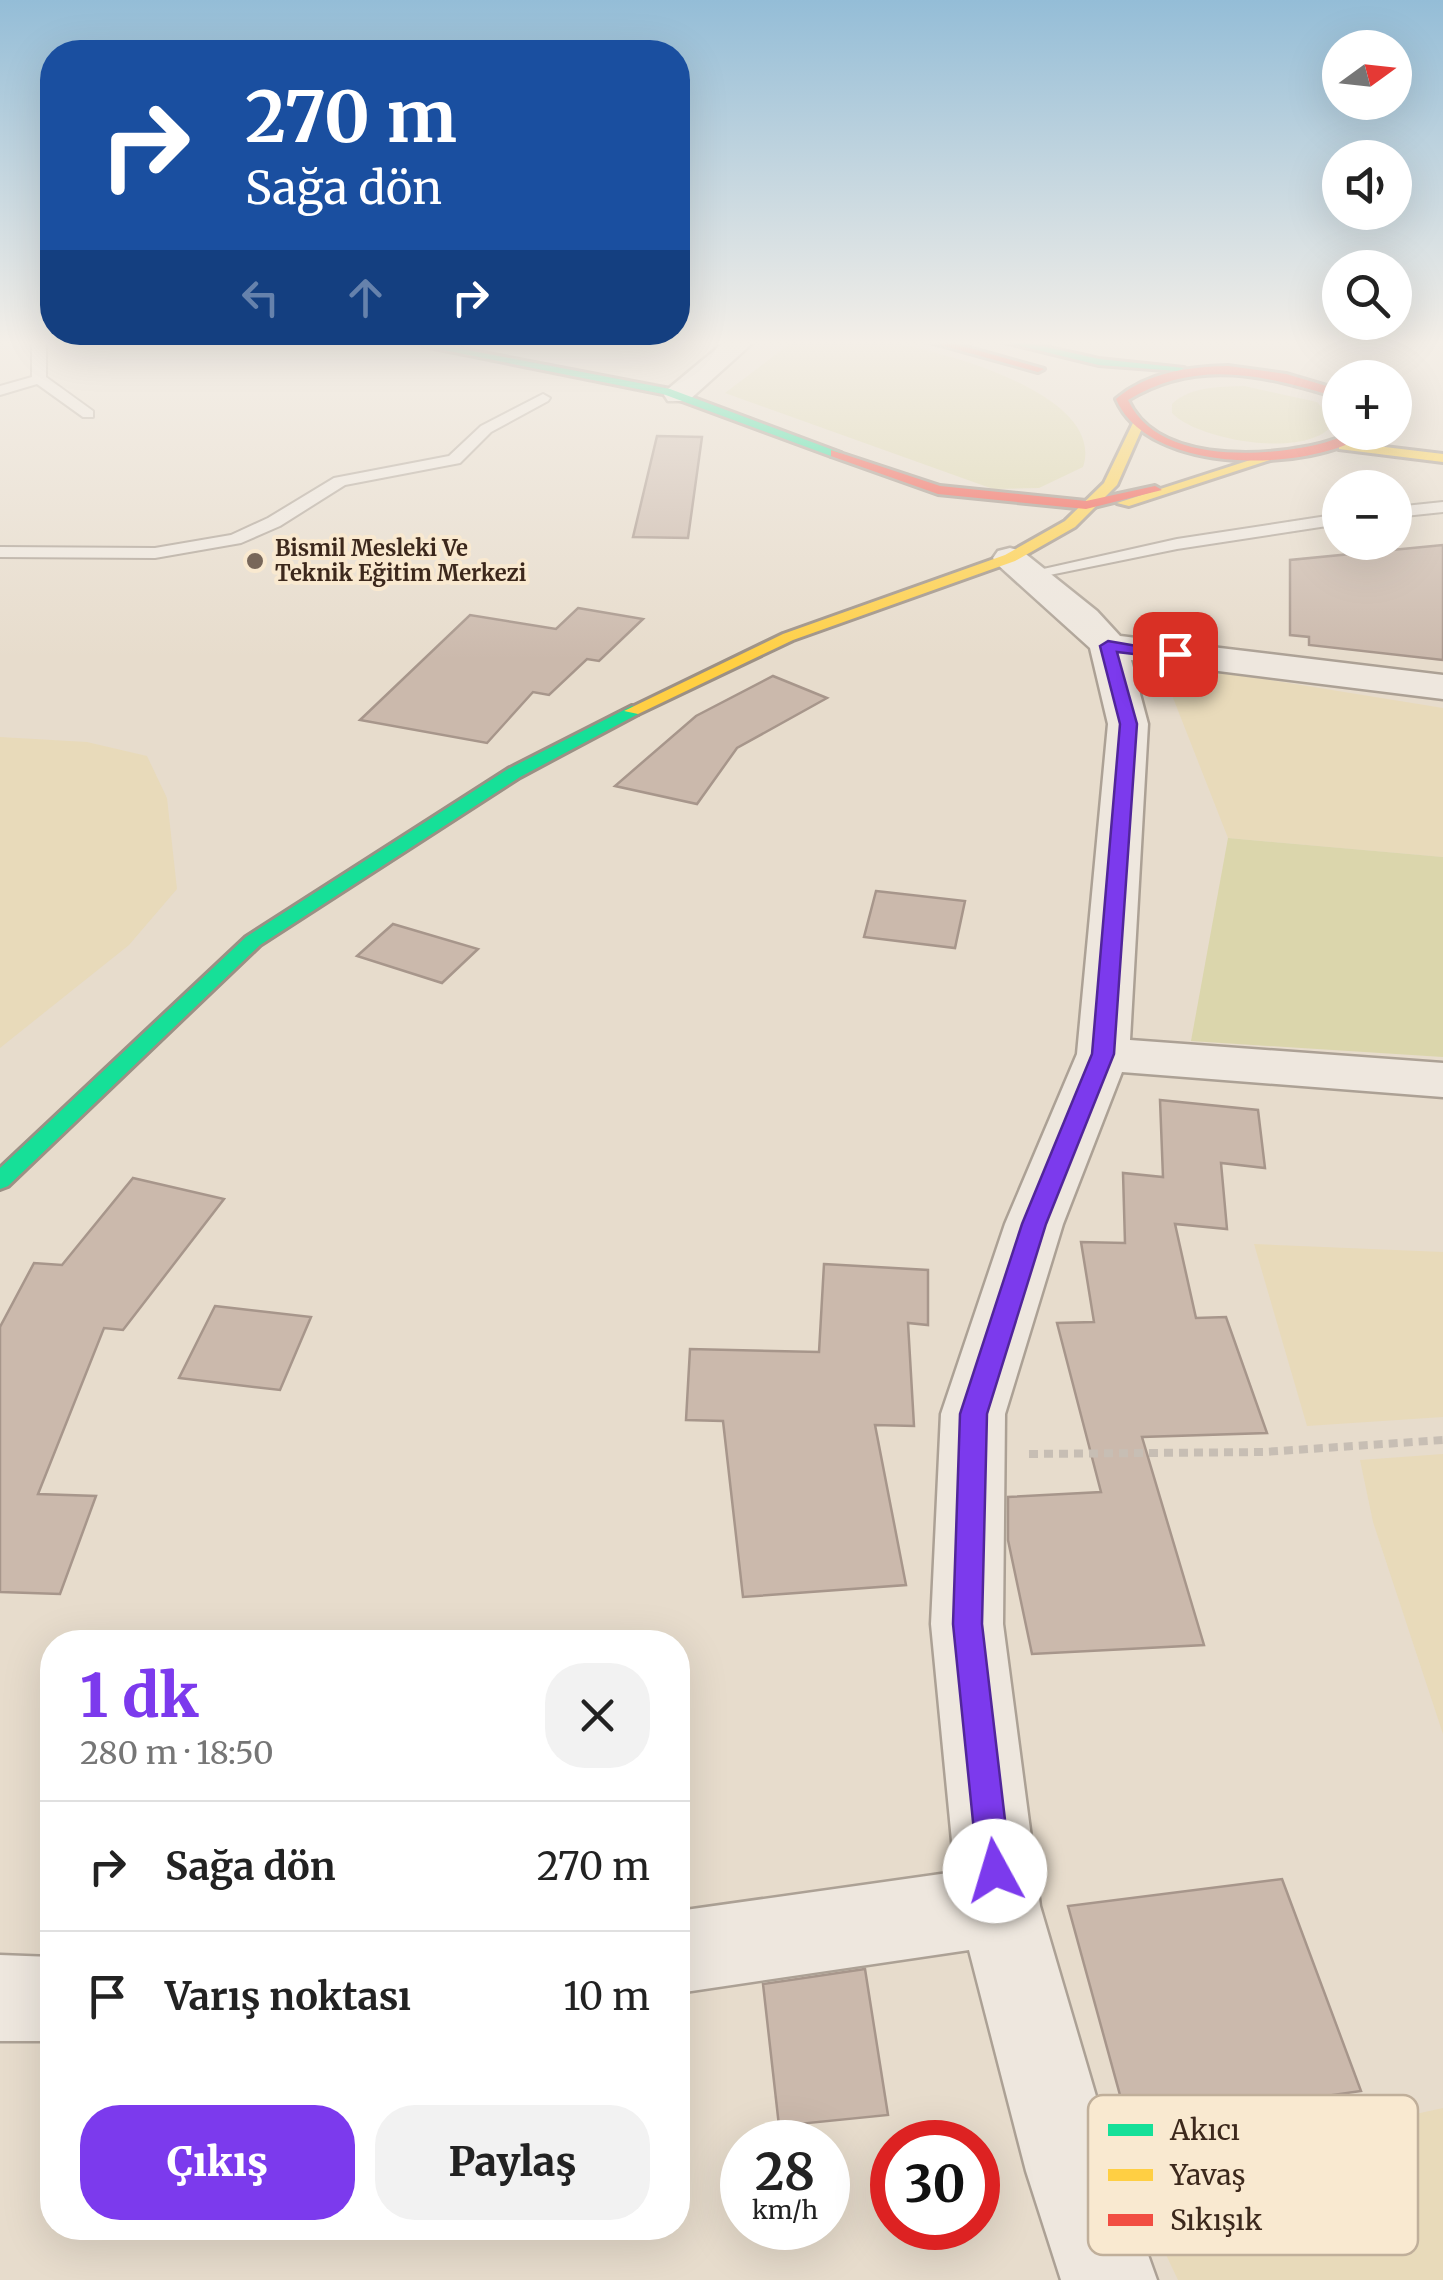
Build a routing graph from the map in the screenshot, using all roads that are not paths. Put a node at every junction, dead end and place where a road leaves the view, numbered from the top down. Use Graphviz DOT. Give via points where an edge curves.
graph roads {
  1 [pos="468,446"];
  2 [pos="817,446"];
  3 [pos="1128,446"];
  4 [pos="1192,446"];
  5 [pos="1322,449"];
  6 [pos="1376,450"];
  7 [pos="1276,456"];
  8 [pos="1443,458"];
  9 [pos="1155,490"];
  10 [pos="1086,505"];
  11 [pos="1443,507"];
  12 [pos="1412,510"];
  13 [pos="1322,522"];
  14 [pos="1070,524"];
  15 [pos="0,552"];
  16 [pos="1020,566"];
  17 [pos="1108,646"];
  18 [pos="1443,687"];
  19 [pos="1103,1054"];
  20 [pos="1443,1080"];
  21 [pos="0,1181"];
  22 [pos="999,1906"];
  23 [pos="690,1950"];
  24 [pos="0,1998"];
  25 [pos="40,1999"];
  26 [pos="1088,2218"];
  27 [pos="1101,2255"];
  28 [pos="1109,2280"];
  1 -- 15 [label="lane" via="454,460 340,481 236,539 156,554"];
  2 -- 10 [label="main road" via="938,490"];
  3 -- 10 [label="main road" via="1110,485"];
  4 -- 7 [label="main road"];
  5 -- 7 [label="main road"];
  6 -- 8 [label="main road"];
  7 -- 9 [label="main road"];
  9 -- 10 [label="main road"];
  9 -- 14 [label="main road"];
  10 -- 14 [label="main road"];
  11 -- 12 [label="lane"];
  13 -- 16 [label="lane"];
  14 -- 16 [label="main road"];
  16 -- 17 [label="street"];
  16 -- 21 [label="main road" via="788,636 514,773 252,940"];
  17 -- 18 [label="street"];
  17 -- 19 [label="street" via="1128,724"];
  19 -- 20 [label="street"];
  19 -- 22 [label="street" via="1034,1224 973,1414 968,1624"];
  22 -- 23 [label="street"];
  22 -- 26 [label="street"];
  24 -- 25 [label="street"];
  27 -- 28 [label="street"];
}
